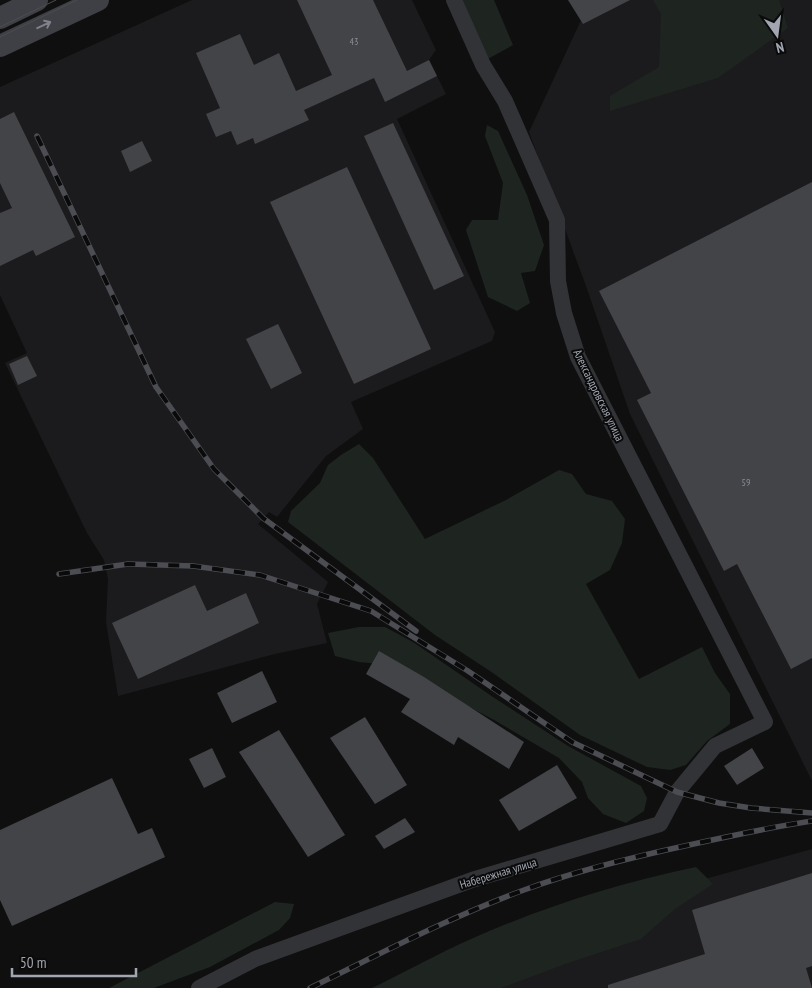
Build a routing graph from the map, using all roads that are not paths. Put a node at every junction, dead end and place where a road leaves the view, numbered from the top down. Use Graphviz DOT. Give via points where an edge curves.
graph roads {
  1 [pos="37,0"];
  2 [pos="98,0"];
  3 [pos="454,0"];
  4 [pos="0,18"];
  5 [pos="0,46"];
  6 [pos="765,722"];
  7 [pos="199,988"];
  1 -- 4 [label="main road"];
  5 -- 2 [label="main road, one-way"];
  3 -- 6 [label="street, Александровская улица" via="484,65 506,101 557,220 558,281 578,357"];
  6 -- 7 [label="street, Набережная улица" via="715,746 677,792 660,824 463,883 255,959"];
}
